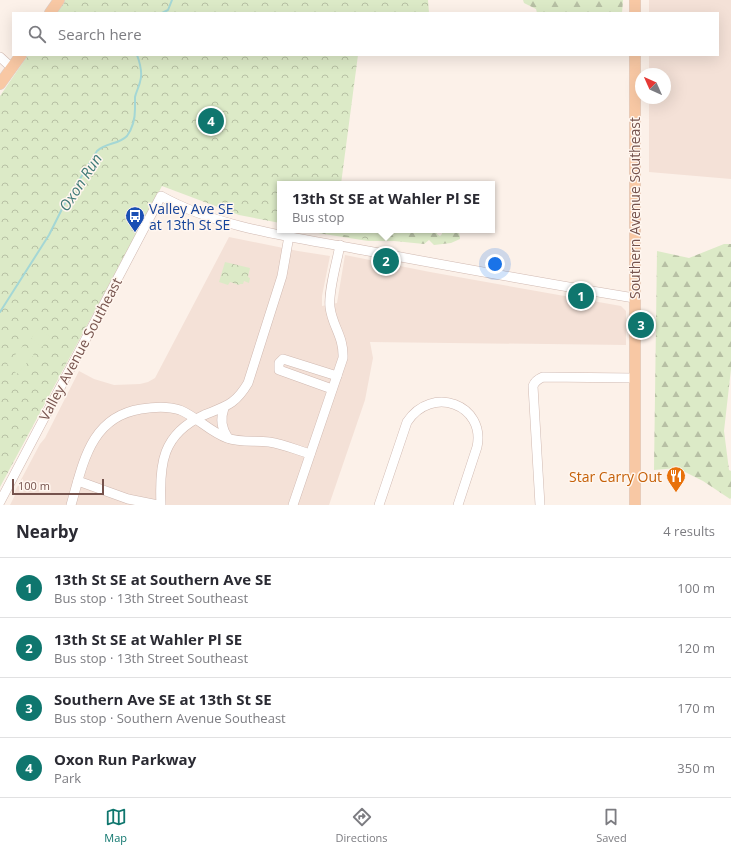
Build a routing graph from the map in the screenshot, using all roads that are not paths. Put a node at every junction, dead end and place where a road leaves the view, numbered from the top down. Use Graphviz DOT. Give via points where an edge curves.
graph roads {
  1 [pos="59,0"];
  2 [pos="635,0"];
  3 [pos="51,12"];
  4 [pos="635,12"];
  5 [pos="20,56"];
  6 [pos="635,56"];
  7 [pos="0,57"];
  8 [pos="12,68"];
  9 [pos="0,84"];
  10 [pos="289,236"];
  11 [pos="340,246"];
  12 [pos="634,298"];
  13 [pos="337,376"];
  14 [pos="635,378"];
  15 [pos="332,389"];
  16 [pos="224,408"];
  17 [pos="196,419"];
  18 [pos="228,438"];
  19 [pos="310,454"];
  20 [pos="78,481"];
  21 [pos="0,502"];
  22 [pos="71,505"];
  23 [pos="158,505"];
  24 [pos="162,505"];
  25 [pos="293,505"];
  26 [pos="379,505"];
  27 [pos="458,505"];
  28 [pos="540,505"];
  29 [pos="635,505"];
  1 -- 3 [label="main road"];
  2 -- 4 [label="main road"];
  5 -- 8 [label="main road"];
  6 -- 12 [label="main road, Southern Avenue Southeast"];
  7 -- 8 [label="street"];
  8 -- 9 [label="main road"];
  10 -- 11 [label="street"];
  10 -- 16 [label="street" via="282,276 251,377 238,397"];
  10 -- 21 [label="street, Valley Avenue Southeast" via="216,219 161,196"];
  11 -- 12 [label="street"];
  11 -- 13 [label="street" via="330,296 330,308 343,349"];
  12 -- 14 [label="main road, Southern Avenue Southeast"];
  13 -- 15 [label="street"];
  13 -- 15 [label="street" via="283,358 279,363 279,370"];
  14 -- 28 [label="street" via="543,377 535,382 533,387"];
  14 -- 29 [label="main road, Southern Avenue Southeast"];
  15 -- 19 [label="street"];
  16 -- 17 [label="street"];
  16 -- 18 [label="street" via="222,428"];
  17 -- 18 [label="street"];
  17 -- 20 [label="street" via="186,412 165,407 134,410 119,416 104,427 93,440"];
  17 -- 24 [label="street" via="176,435 165,454 160,474"];
  18 -- 19 [label="street" via="269,442"];
  19 -- 25 [label="street"];
  20 -- 22 [label="street"];
  20 -- 23 [label="street" via="128,499"];
  26 -- 27 [label="street" via="408,422 423,406 441,402 452,403 466,412 473,421 478,438"];
}
